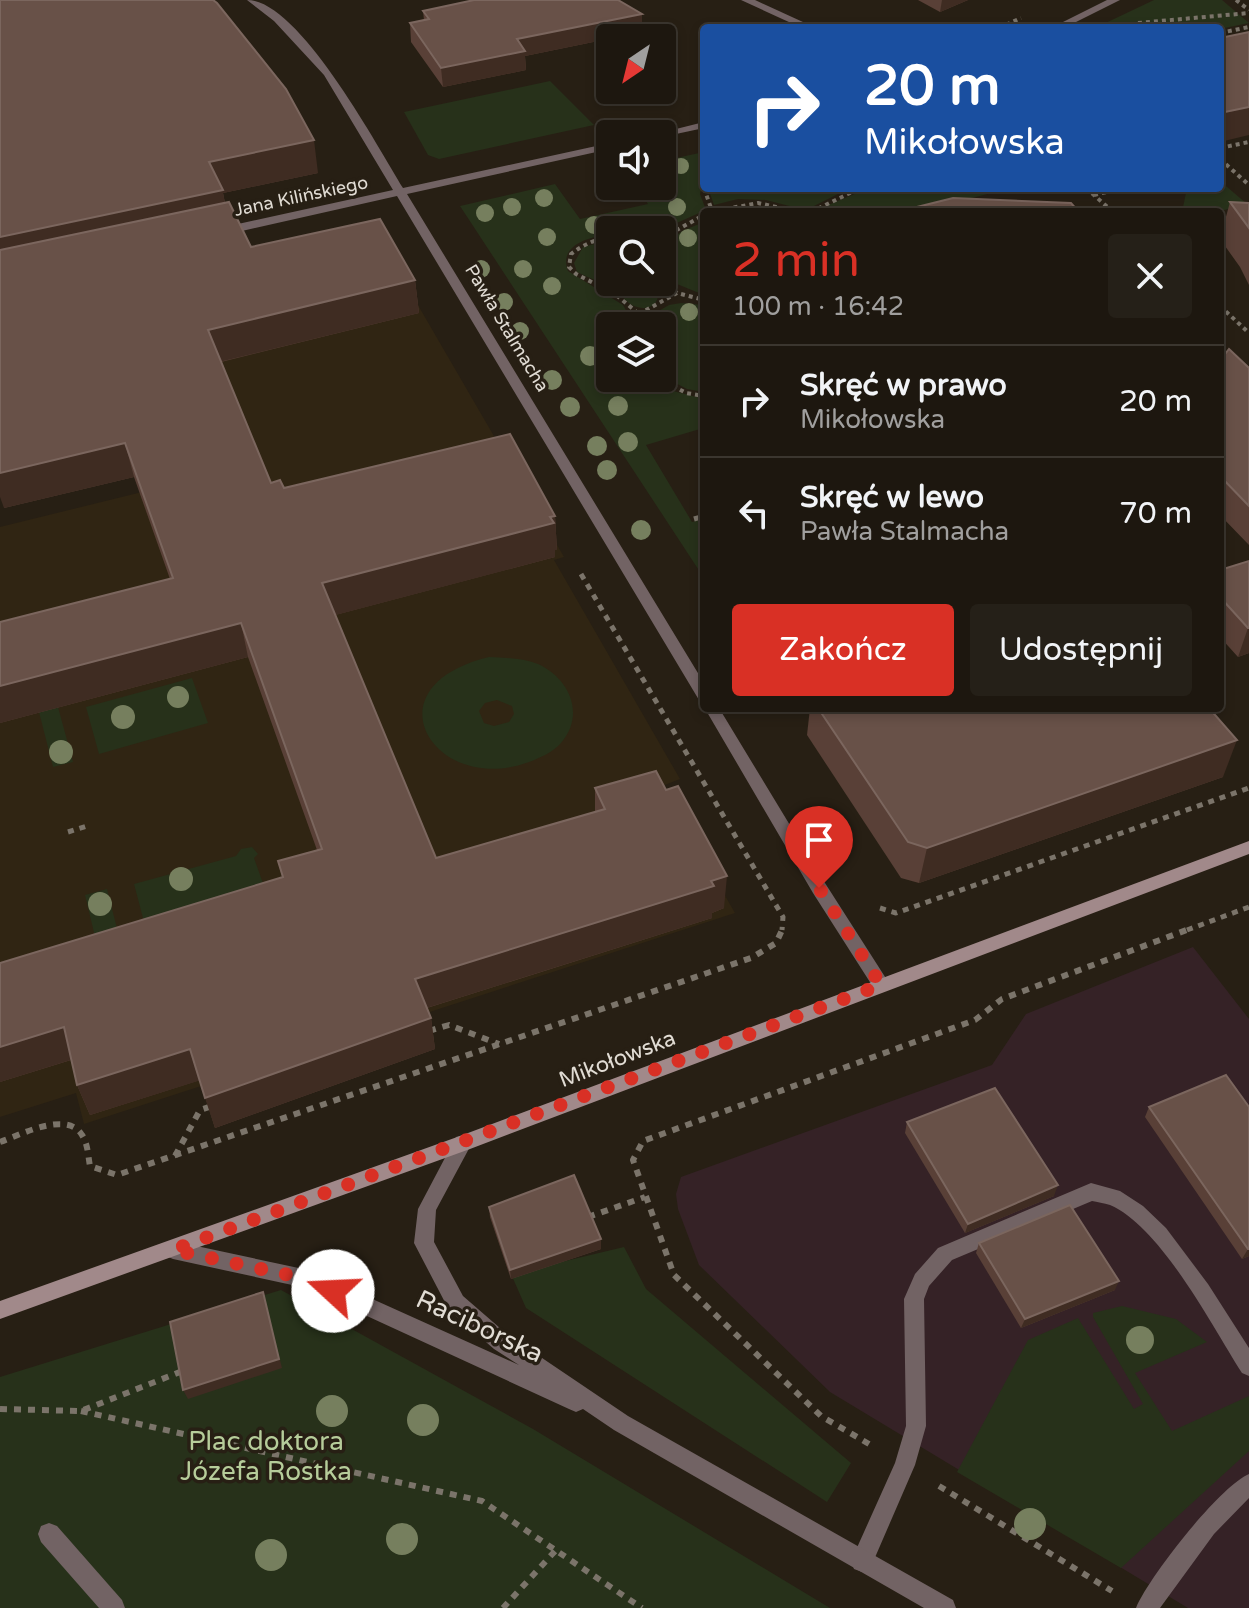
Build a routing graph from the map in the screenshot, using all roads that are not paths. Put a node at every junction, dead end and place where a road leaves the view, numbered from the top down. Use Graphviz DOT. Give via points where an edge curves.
graph roads {
  1 [pos="252,0"];
  2 [pos="746,0"];
  3 [pos="1115,0"];
  4 [pos="802,24"];
  5 [pos="1064,24"];
  6 [pos="700,126"];
  7 [pos="676,131"];
  8 [pos="596,149"];
  9 [pos="402,192"];
  10 [pos="199,237"];
  11 [pos="700,689"];
  12 [pos="713,712"];
  13 [pos="1249,847"];
  14 [pos="881,985"];
  15 [pos="463,1143"];
  16 [pos="173,1250"];
  17 [pos="0,1310"];
  18 [pos="1249,1366"];
  19 [pos="621,1423"];
  20 [pos="1249,1484"];
  21 [pos="49,1534"];
  22 [pos="862,1561"];
  23 [pos="114,1608"];
  24 [pos="945,1608"];
  25 [pos="1147,1608"];
  1 -- 9 [label="street, Pawła Stalmacha" via="278,19 328,73"];
  2 -- 4 [label="street"];
  3 -- 5 [label="street"];
  6 -- 7 [label="street"];
  8 -- 9 [label="street, Jana Kilińskiego"];
  9 -- 10 [label="street, Jana Kilińskiego"];
  9 -- 11 [label="street, Pawła Stalmacha"];
  12 -- 14 [label="street"];
  13 -- 14 [label="main road, Mikołowska"];
  14 -- 15 [label="main road, Mikołowska"];
  15 -- 16 [label="main road, Mikołowska"];
  15 -- 19 [label="street, Raciborska" via="427,1209 424,1243 456,1303 501,1342"];
  16 -- 17 [label="main road, Mikołowska"];
  16 -- 19 [label="street, Raciborska" via="308,1279"];
  18 -- 22 [label="street" via="1156,1228 1104,1192 1091,1192 945,1254 922,1280 914,1299 916,1426 905,1465"];
  19 -- 22 [label="street, Raciborska"];
  20 -- 25 [label="street" via="1202,1530"];
  21 -- 23 [label="street"];
  22 -- 24 [label="street, Raciborska"];
}
